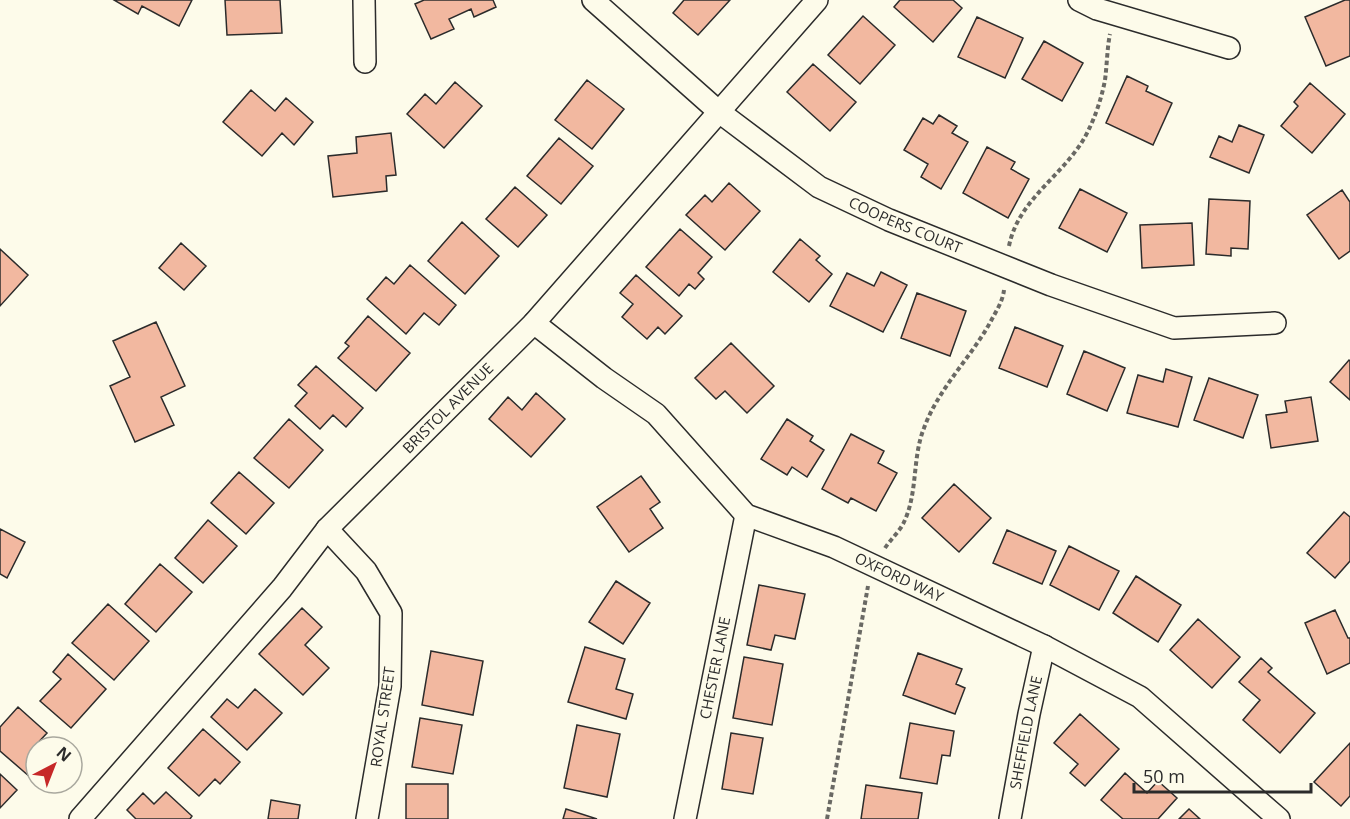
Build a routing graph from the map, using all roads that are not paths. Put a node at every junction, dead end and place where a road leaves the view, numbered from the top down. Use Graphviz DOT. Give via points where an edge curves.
graph roads {
  1 [pos="364,0"];
  2 [pos="593,0"];
  3 [pos="817,0"];
  4 [pos="1079,0"];
  5 [pos="1229,48"];
  6 [pos="365,62"];
  7 [pos="718,111"];
  8 [pos="534,323"];
  9 [pos="1275,323"];
  10 [pos="746,515"];
  11 [pos="327,530"];
  12 [pos="1044,646"];
  13 [pos="80,819"];
  14 [pos="368,819"];
  15 [pos="685,819"];
  16 [pos="1010,819"];
  17 [pos="1279,819"];
  1 -- 6 [label="street"];
  2 -- 7 [label="street, COOPERS COURT"];
  3 -- 7 [label="street, BRISTOL AVENUE"];
  4 -- 5 [label="street" via="1097,9"];
  7 -- 8 [label="street, BRISTOL AVENUE"];
  7 -- 9 [label="street, COOPERS COURT" via="819,188 1005,267 1174,328"];
  8 -- 10 [label="street, OXFORD WAY" via="656,414"];
  8 -- 11 [label="street, BRISTOL AVENUE"];
  10 -- 12 [label="street, OXFORD WAY" via="834,547"];
  10 -- 15 [label="street, CHESTER LANE"];
  11 -- 13 [label="street, BRISTOL AVENUE" via="282,588"];
  11 -- 14 [label="street, ROYAL STREET" via="366,571 391,613 390,686"];
  12 -- 16 [label="street, SHEFFIELD LANE"];
  12 -- 17 [label="street, OXFORD WAY" via="1140,697"];
}
